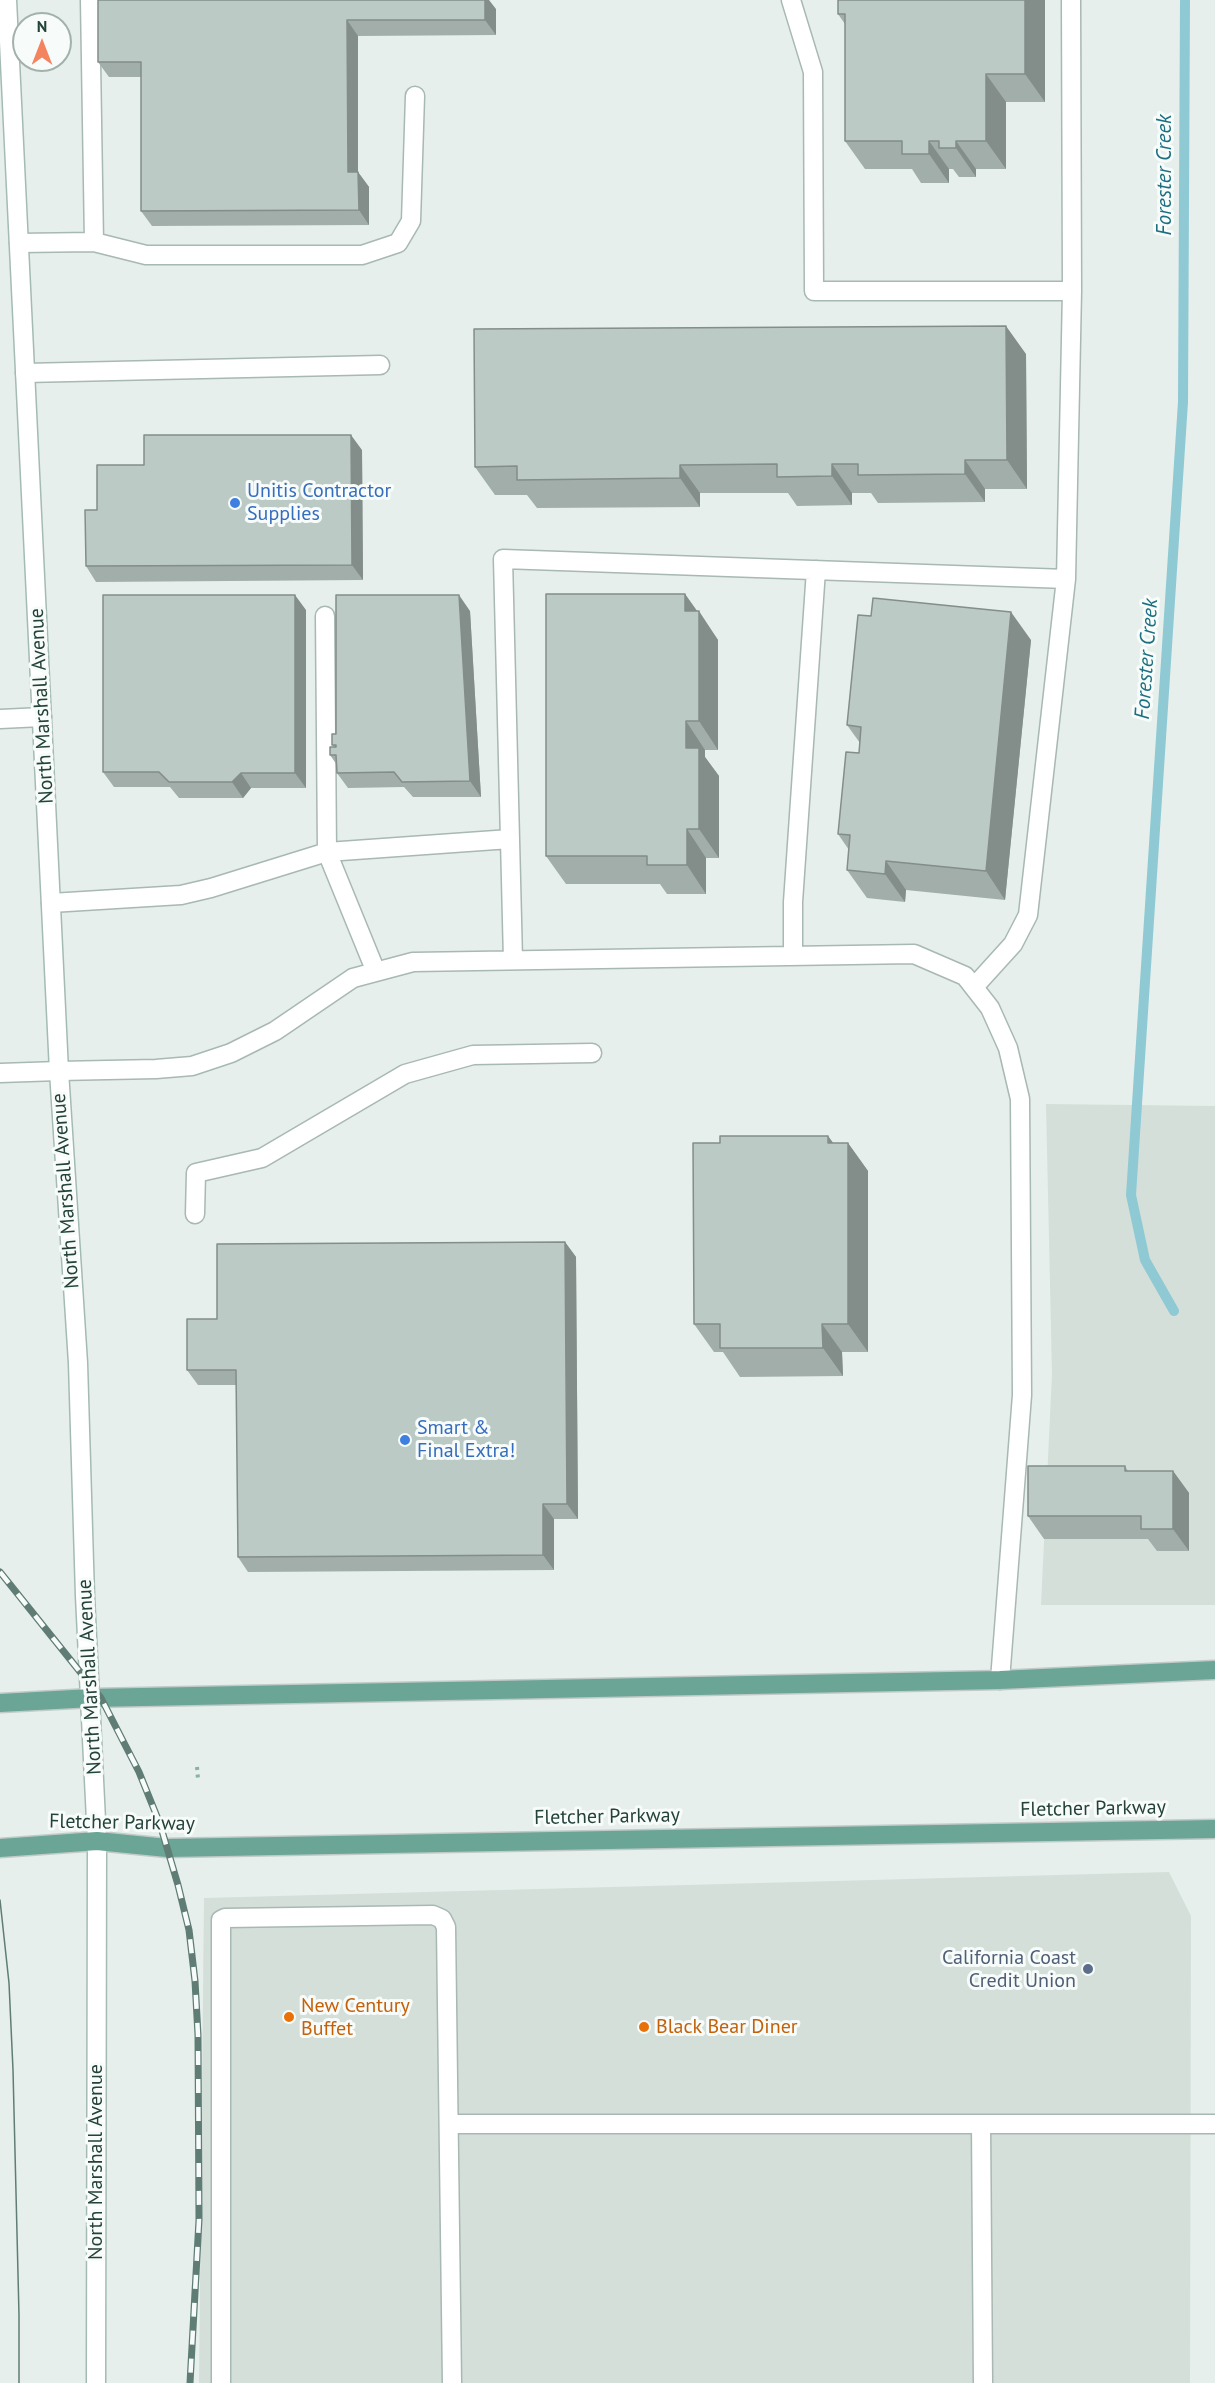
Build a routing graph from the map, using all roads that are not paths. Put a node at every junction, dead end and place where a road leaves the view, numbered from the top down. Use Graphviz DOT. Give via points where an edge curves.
graph roads {
  1 [pos="7,0"];
  2 [pos="90,0"];
  3 [pos="791,0"];
  4 [pos="1071,0"];
  5 [pos="4,28"];
  6 [pos="415,96"];
  7 [pos="94,242"];
  8 [pos="19,243"];
  9 [pos="1072,291"];
  10 [pos="380,365"];
  11 [pos="26,373"];
  12 [pos="816,570"];
  13 [pos="1066,579"];
  14 [pos="325,616"];
  15 [pos="42,717"];
  16 [pos="0,719"];
  17 [pos="510,838"];
  18 [pos="327,852"];
  19 [pos="51,903"];
  20 [pos="793,955"];
  21 [pos="513,960"];
  22 [pos="376,972"];
  23 [pos="974,987"];
  24 [pos="592,1053"];
  25 [pos="59,1071"];
  26 [pos="0,1073"];
  27 [pos="195,1214"];
  28 [pos="1215,1671"];
  29 [pos="1000,1680"];
  30 [pos="92,1698"];
  31 [pos="0,1703"];
  32 [pos="1215,1829"];
  33 [pos="98,1842"];
  34 [pos="0,1848"];
  35 [pos="449,2124"];
  36 [pos="981,2124"];
  37 [pos="1215,2124"];
  38 [pos="96,2383"];
  39 [pos="221,2383"];
  40 [pos="452,2383"];
  41 [pos="983,2383"];
  1 -- 5 [label="main road, North Marshall Avenue"];
  2 -- 7 [label="main road"];
  3 -- 9 [label="main road" via="813,72 814,291"];
  4 -- 9 [label="main road"];
  5 -- 8 [label="main road, North Marshall Avenue"];
  6 -- 7 [label="main road" via="411,221 398,243 362,255 146,255"];
  7 -- 8 [label="main road"];
  8 -- 11 [label="main road, North Marshall Avenue"];
  9 -- 13 [label="main road"];
  10 -- 11 [label="main road"];
  11 -- 15 [label="main road, North Marshall Avenue"];
  12 -- 13 [label="main road"];
  12 -- 17 [label="main road" via="503,559"];
  12 -- 20 [label="main road" via="793,902"];
  13 -- 23 [label="main road" via="1028,915 1013,944"];
  14 -- 18 [label="main road"];
  15 -- 16 [label="main road"];
  15 -- 19 [label="main road, North Marshall Avenue"];
  17 -- 18 [label="main road"];
  17 -- 21 [label="main road"];
  18 -- 19 [label="main road" via="182,895"];
  18 -- 22 [label="main road"];
  19 -- 25 [label="main road, North Marshall Avenue"];
  20 -- 21 [label="main road"];
  20 -- 23 [label="main road" via="914,954 965,976"];
  21 -- 22 [label="main road" via="413,962"];
  22 -- 25 [label="main road" via="353,978 275,1031 231,1053 192,1066"];
  23 -- 29 [label="main road" via="990,1008 1008,1048 1020,1099 1022,1395"];
  24 -- 27 [label="main road" via="473,1055 405,1074 262,1158 196,1173"];
  25 -- 26 [label="main road"];
  25 -- 30 [label="main road, North Marshall Avenue" via="78,1363"];
  28 -- 29 [label="main road"];
  29 -- 30 [label="main road"];
  30 -- 31 [label="main road"];
  30 -- 33 [label="main road, North Marshall Avenue"];
  32 -- 33 [label="main road, Fletcher Parkway" via="167,1848"];
  33 -- 34 [label="main road, Fletcher Parkway"];
  33 -- 38 [label="main road, North Marshall Avenue"];
  35 -- 36 [label="main road"];
  35 -- 39 [label="main road" via="446,1927 442,1919 433,1915 221,1920"];
  35 -- 40 [label="main road"];
  36 -- 37 [label="main road"];
  36 -- 41 [label="main road"];
}
